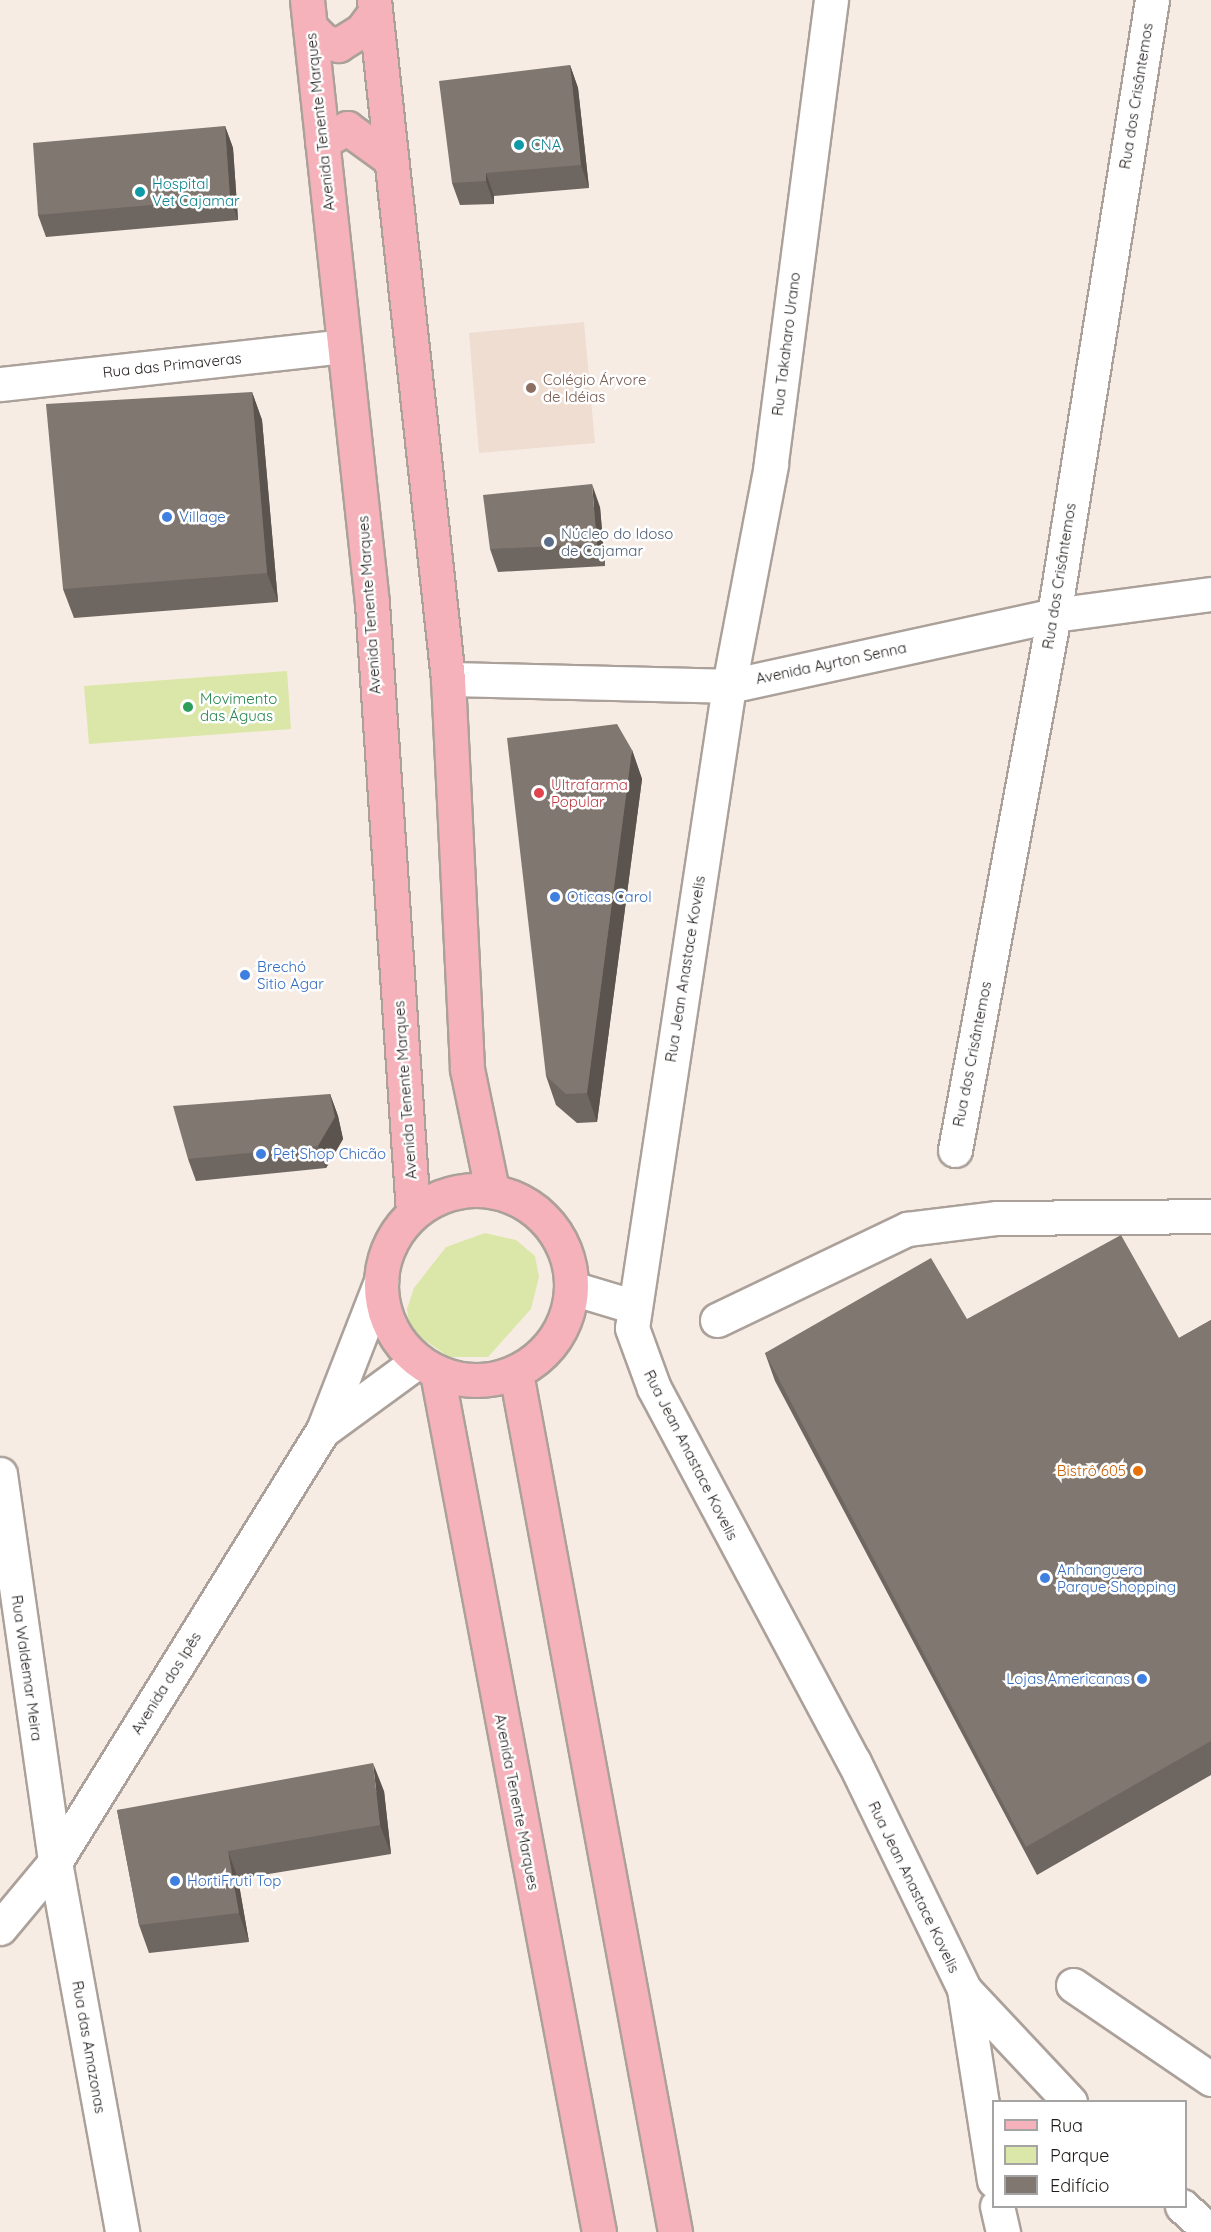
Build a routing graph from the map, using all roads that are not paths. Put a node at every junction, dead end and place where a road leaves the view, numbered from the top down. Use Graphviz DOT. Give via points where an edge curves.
graph roads {
  1 [pos="831,0"];
  2 [pos="1152,0"];
  3 [pos="374,6"];
  4 [pos="308,13"];
  5 [pos="322,142"];
  6 [pos="387,157"];
  7 [pos="343,346"];
  8 [pos="0,384"];
  9 [pos="1211,594"];
  10 [pos="1054,615"];
  11 [pos="448,680"];
  12 [pos="729,686"];
  13 [pos="955,1150"];
  14 [pos="492,1190"];
  15 [pos="413,1212"];
  16 [pos="1211,1216"];
  17 [pos="381,1281"];
  18 [pos="572,1288"];
  19 [pos="632,1306"];
  20 [pos="717,1320"];
  21 [pos="428,1367"];
  22 [pos="516,1372"];
  23 [pos="323,1430"];
  24 [pos="0,1474"];
  25 [pos="55,1862"];
  26 [pos="0,1928"];
  27 [pos="1073,1985"];
  28 [pos="964,1989"];
  29 [pos="1205,2071"];
  30 [pos="1068,2100"];
  31 [pos="992,2169"];
  32 [pos="1184,2208"];
  33 [pos="122,2232"];
  34 [pos="599,2232"];
  35 [pos="675,2232"];
  36 [pos="1211,2232"];
  1 -- 12 [label="street, Rua Takaharo Urano" via="771,465"];
  2 -- 10 [label="street, Rua dos Crisântemos"];
  3 -- 4 [label="main road" via="362,30 338,45 324,41"];
  3 -- 6 [label="main road"];
  4 -- 5 [label="main road, Avenida Tenente Marques"];
  5 -- 6 [label="main road" via="347,128"];
  5 -- 7 [label="main road, Avenida Tenente Marques"];
  6 -- 11 [label="main road"];
  7 -- 8 [label="street, Rua das Primaveras"];
  7 -- 15 [label="main road, Avenida Tenente Marques" via="372,603"];
  9 -- 10 [label="street, Avenida Ayrton Senna"];
  10 -- 12 [label="street, Avenida Ayrton Senna"];
  10 -- 13 [label="street, Rua dos Crisântemos"];
  11 -- 12 [label="street, Avenida Ayrton Senna"];
  11 -- 14 [label="main road" via="467,1069"];
  12 -- 19 [label="street, Rua Jean Anastace Kovelis"];
  14 -- 15 [label="main road" via="464,1190"];
  14 -- 18 [label="main road" via="518,1199 546,1221 569,1260"];
  15 -- 17 [label="main road, Avenida Tenente Marques" via="390,1244"];
  16 -- 20 [label="street" via="997,1218 907,1229"];
  17 -- 21 [label="main road, Avenida Tenente Marques" via="390,1326"];
  17 -- 23 [label="street, Avenida dos Ipês"];
  18 -- 19 [label="street"];
  18 -- 22 [label="main road" via="556,1338"];
  19 -- 28 [label="street, Rua Jean Anastace Kovelis" via="632,1328 654,1388 854,1762"];
  21 -- 22 [label="main road" via="490,1380"];
  21 -- 23 [label="street, Avenida dos Ipês"];
  21 -- 34 [label="main road, Avenida Tenente Marques"];
  22 -- 35 [label="main road"];
  23 -- 25 [label="street, Avenida dos Ipês"];
  24 -- 25 [label="street, Rua Waldemar Meira"];
  25 -- 26 [label="street, Avenida dos Ipês"];
  25 -- 33 [label="street, Rua das Amazonas"];
  27 -- 29 [label="street"];
  28 -- 30 [label="street, Rua Jean Anastace Kovelis"];
  28 -- 31 [label="street"];
  32 -- 36 [label="street"];
}
